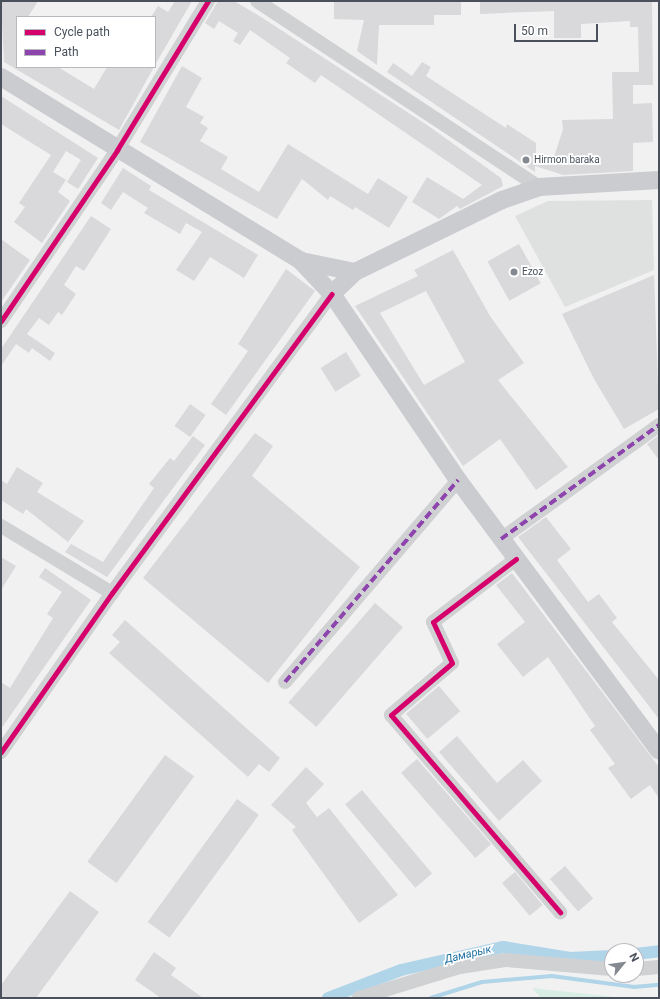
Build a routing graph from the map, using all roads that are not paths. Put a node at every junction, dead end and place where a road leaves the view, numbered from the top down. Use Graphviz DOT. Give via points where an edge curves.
graph roads {
  1 [pos="208,1"];
  2 [pos="257,1"];
  3 [pos="1,77"];
  4 [pos="117,150"];
  5 [pos="659,180"];
  6 [pos="539,187"];
  7 [pos="301,261"];
  8 [pos="356,272"];
  9 [pos="332,294"];
  10 [pos="1,321"];
  11 [pos="659,425"];
  12 [pos="458,480"];
  13 [pos="1,526"];
  14 [pos="501,539"];
  15 [pos="516,559"];
  16 [pos="112,593"];
  17 [pos="285,682"];
  18 [pos="659,751"];
  19 [pos="1,752"];
  20 [pos="560,912"];
  21 [pos="659,967"];
  22 [pos="604,968"];
  23 [pos="644,968"];
  24 [pos="359,998"];
  1 -- 4 [label="street"];
  2 -- 6 [label="street"];
  3 -- 4 [label="main road"];
  4 -- 7 [label="main road"];
  4 -- 10 [label="street"];
  5 -- 6 [label="main road"];
  6 -- 8 [label="main road" via="502,200"];
  7 -- 8 [label="main road"];
  7 -- 9 [label="main road"];
  8 -- 9 [label="main road"];
  9 -- 12 [label="main road"];
  9 -- 16 [label="street"];
  11 -- 14 [label="street"];
  12 -- 14 [label="main road"];
  12 -- 17 [label="street"];
  13 -- 16 [label="street"];
  14 -- 15 [label="main road"];
  15 -- 18 [label="main road"];
  15 -- 20 [label="street" via="433,622 452,663 392,715"];
  16 -- 19 [label="street"];
  21 -- 23 [label="street"];
  22 -- 24 [label="street" via="506,960 460,967"];
}
